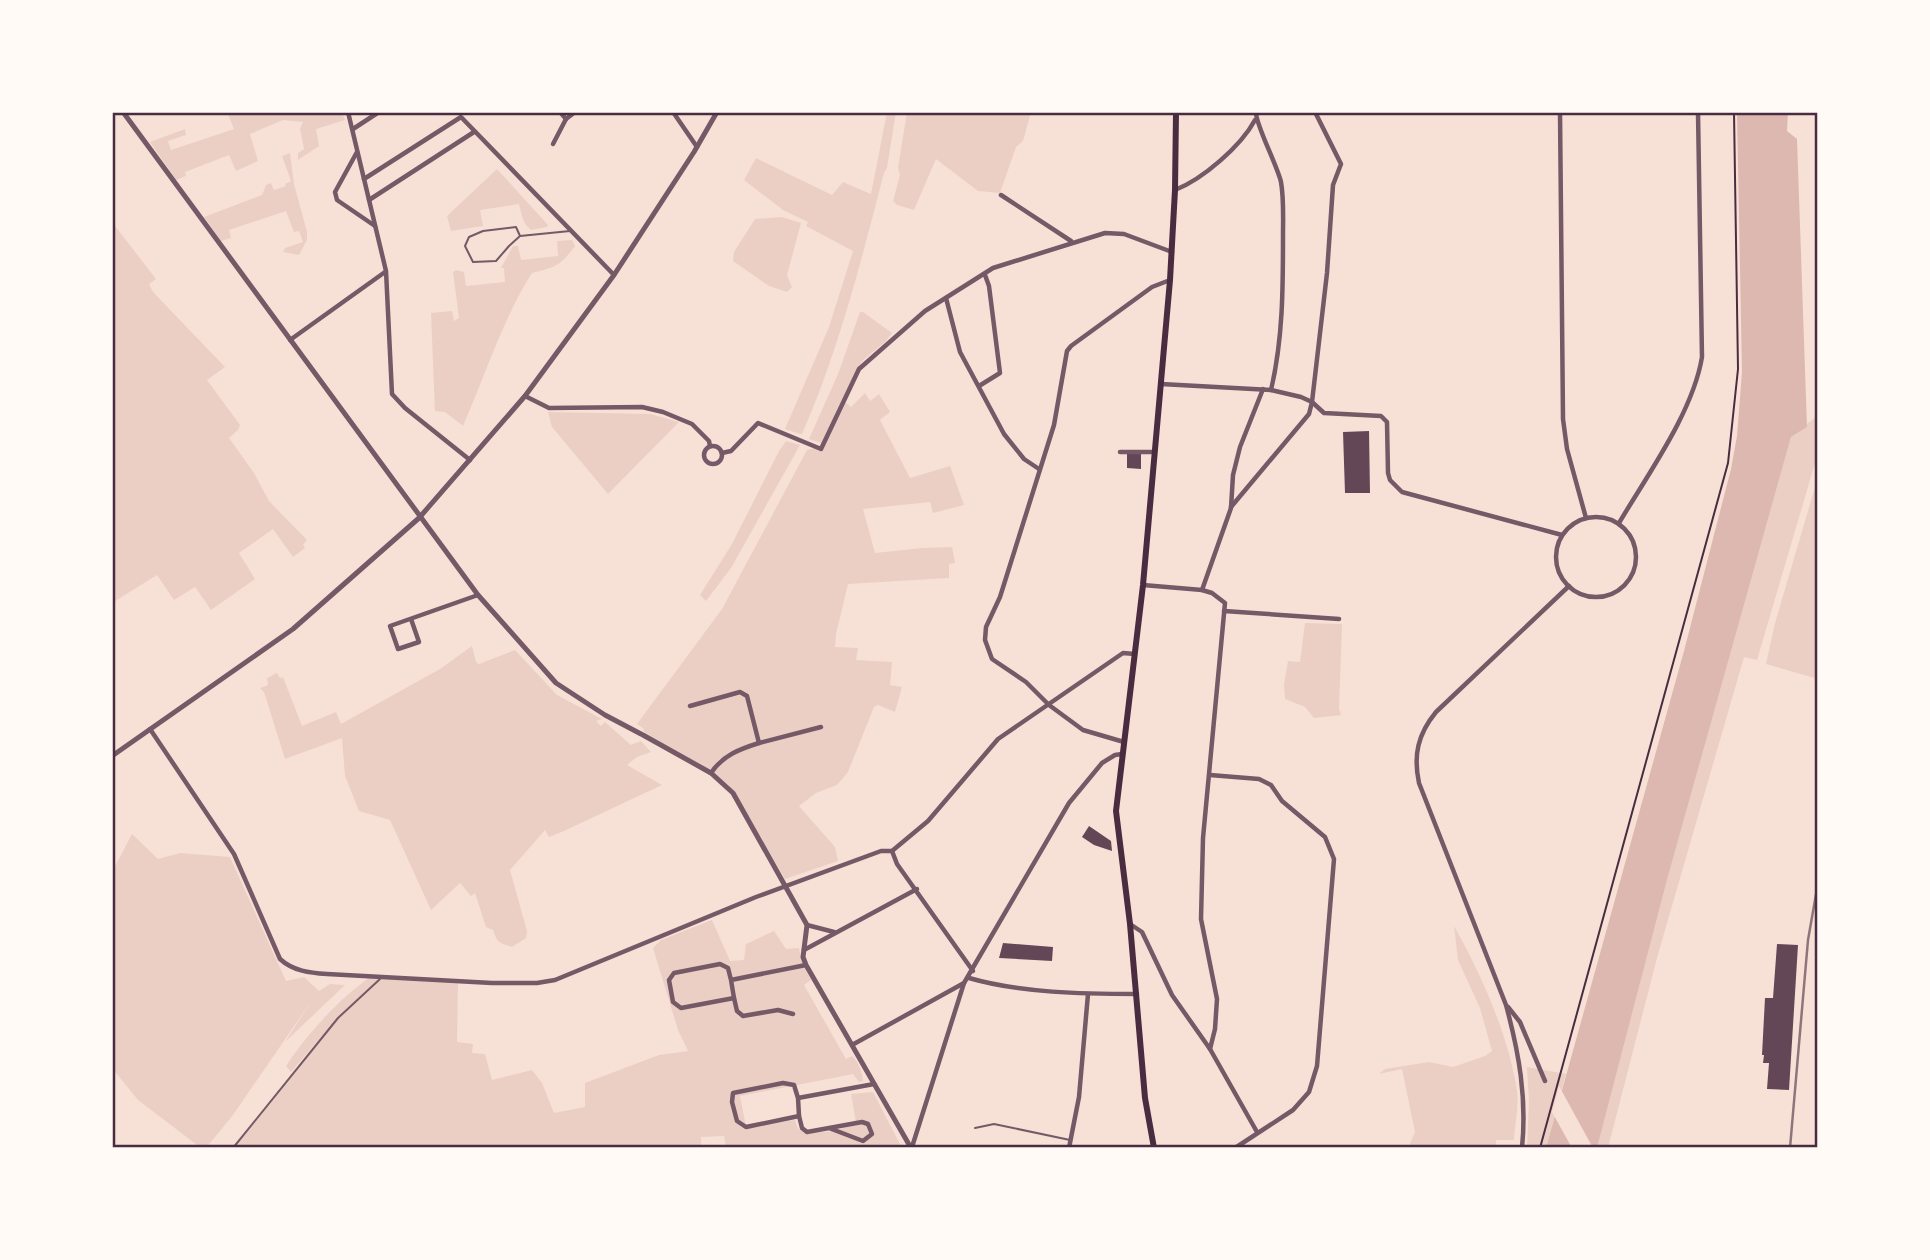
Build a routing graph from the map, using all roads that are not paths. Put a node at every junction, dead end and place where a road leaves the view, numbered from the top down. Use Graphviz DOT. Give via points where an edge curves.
graph roads {
  1 [pos="122,112"];
  2 [pos="348,112"];
  3 [pos="379,112"];
  4 [pos="560,112"];
  5 [pos="575,112"];
  6 [pos="673,112"];
  7 [pos="717,112"];
  8 [pos="1177,112"];
  9 [pos="1256,112"];
  10 [pos="1315,112"];
  11 [pos="1560,112"];
  12 [pos="1698,112"];
  13 [pos="1256,119"];
  14 [pos="566,120"];
  15 [pos="1818,120"];
  16 [pos="353,129"];
  17 [pos="474,132"];
  18 [pos="553,144"];
  19 [pos="697,147"];
  20 [pos="358,152"];
  21 [pos="364,180"];
  22 [pos="1175,190"];
  23 [pos="1001,195"];
  24 [pos="369,200"];
  25 [pos="376,227"];
  26 [pos="570,231"];
  27 [pos="520,236"];
  28 [pos="1072,242"];
  29 [pos="1818,244"];
  30 [pos="1172,252"];
  31 [pos="386,271"];
  32 [pos="985,274"];
  33 [pos="614,275"];
  34 [pos="1170,280"];
  35 [pos="946,298"];
  36 [pos="289,340"];
  37 [pos="1160,384"];
  38 [pos="979,386"];
  39 [pos="1263,389"];
  40 [pos="1271,390"];
  41 [pos="525,396"];
  42 [pos="1312,402"];
  43 [pos="710,446"];
  44 [pos="1120,452"];
  45 [pos="1154,452"];
  46 [pos="722,453"];
  47 [pos="471,460"];
  48 [pos="1039,469"];
  49 [pos="1231,508"];
  50 [pos="1586,517"];
  51 [pos="419,518"];
  52 [pos="1619,523"];
  53 [pos="1562,535"];
  54 [pos="1143,584"];
  55 [pos="1569,586"];
  56 [pos="1202,590"];
  57 [pos="478,595"];
  58 [pos="1224,611"];
  59 [pos="411,619"];
  60 [pos="1339,619"];
  61 [pos="1135,654"];
  62 [pos="1049,705"];
  63 [pos="690,706"];
  64 [pos="821,727"];
  65 [pos="150,729"];
  66 [pos="1124,742"];
  67 [pos="759,743"];
  68 [pos="1122,754"];
  69 [pos="112,756"];
  70 [pos="712,773"];
  71 [pos="1210,775"];
  72 [pos="892,851"];
  73 [pos="786,886"];
  74 [pos="917,889"];
  75 [pos="1130,924"];
  76 [pos="807,925"];
  77 [pos="835,933"];
  78 [pos="803,951"];
  79 [pos="806,965"];
  80 [pos="973,971"];
  81 [pos="380,978"];
  82 [pos="969,978"];
  83 [pos="731,980"];
  84 [pos="964,983"];
  85 [pos="1088,994"];
  86 [pos="1136,994"];
  87 [pos="734,998"];
  88 [pos="1506,1004"];
  89 [pos="793,1014"];
  90 [pos="852,1045"];
  91 [pos="1210,1049"];
  92 [pos="1545,1081"];
  93 [pos="874,1084"];
  94 [pos="798,1098"];
  95 [pos="799,1116"];
  96 [pos="829,1128"];
  97 [pos="975,1128"];
  98 [pos="1257,1132"];
  99 [pos="1071,1140"];
  100 [pos="233,1148"];
  101 [pos="913,1148"];
  102 [pos="1069,1148"];
  103 [pos="1154,1148"];
  104 [pos="1235,1148"];
  105 [pos="1522,1148"];
  1 -- 36 [label="street"];
  2 -- 16 [label="street"];
  3 -- 16 [label="street"];
  4 -- 14 [label="street"];
  5 -- 14 [label="street"];
  6 -- 19 [label="street"];
  7 -- 19 [label="street"];
  8 -- 22 [label="main road"];
  9 -- 13 [label="street"];
  10 -- 42 [label="street" via="1341,164 1334,184"];
  11 -- 50 [label="street" via="1563,419"];
  12 -- 52 [label="street" via="1699,373 1688,407"];
  13 -- 22 [label="street" via="1248,133 1214,164 1192,183"];
  13 -- 40 [label="street" via="1283,193 1282,322"];
  14 -- 18 [label="street"];
  15 -- 29 [label="lane"];
  16 -- 20 [label="street"];
  17 -- 21 [label="street" via="461,117"];
  17 -- 24 [label="street"];
  17 -- 26 [label="street"];
  19 -- 33 [label="street"];
  20 -- 21 [label="street"];
  20 -- 25 [label="street" via="335,192 337,200"];
  21 -- 24 [label="street"];
  22 -- 30 [label="main road"];
  23 -- 28 [label="street"];
  24 -- 25 [label="street"];
  25 -- 31 [label="street"];
  26 -- 27 [label="lane"];
  26 -- 33 [label="street"];
  27 -- 27 [label="lane" via="496,261 473,262 465,246 469,237 482,231 516,227"];
  28 -- 30 [label="street" via="1105,233 1124,234"];
  28 -- 32 [label="street" via="1010,261"];
  30 -- 34 [label="main road"];
  31 -- 36 [label="street"];
  31 -- 47 [label="street" via="392,394"];
  32 -- 35 [label="street"];
  32 -- 38 [label="street" via="1000,373"];
  33 -- 41 [label="street"];
  34 -- 37 [label="main road"];
  34 -- 48 [label="street" via="1071,346"];
  35 -- 38 [label="street" via="960,352"];
  35 -- 46 [label="street" via="859,369 821,449 758,423 730,451"];
  36 -- 51 [label="street"];
  37 -- 39 [label="street"];
  37 -- 45 [label="main road"];
  38 -- 48 [label="street" via="1004,434 1024,459"];
  39 -- 40 [label="street"];
  39 -- 49 [label="street" via="1240,447"];
  40 -- 42 [label="street"];
  41 -- 43 [label="street" via="549,408 642,407 663,412 692,424"];
  41 -- 47 [label="street"];
  42 -- 49 [label="street" via="1308,414"];
  42 -- 53 [label="street" via="1324,413 1381,416 1387,422 1390,480 1409,495"];
  43 -- 46 [label="street" via="719,447"];
  43 -- 46 [label="street" via="704,453 709,463 718,463"];
  44 -- 45 [label="street"];
  45 -- 54 [label="main road"];
  47 -- 51 [label="street"];
  48 -- 62 [label="street" via="1000,597 984,633 992,659"];
  49 -- 56 [label="street"];
  50 -- 52 [label="street"];
  50 -- 53 [label="street"];
  51 -- 57 [label="street"];
  51 -- 65 [label="street" via="293,629"];
  52 -- 55 [label="street" via="1636,548 1629,581 1611,595 1597,597"];
  53 -- 55 [label="street" via="1557,567"];
  54 -- 56 [label="street"];
  54 -- 61 [label="main road"];
  55 -- 88 [label="street" via="1436,712 1420,734 1416,751 1419,783"];
  56 -- 58 [label="street" via="1224,603"];
  57 -- 59 [label="street"];
  57 -- 70 [label="street" via="556,683"];
  58 -- 60 [label="street"];
  58 -- 71 [label="street"];
  59 -- 59 [label="street" via="390,626 398,649 419,642"];
  61 -- 62 [label="street" via="1123,653"];
  61 -- 66 [label="main road"];
  62 -- 66 [label="street" via="1083,730"];
  62 -- 72 [label="street" via="998,739 928,821"];
  63 -- 67 [label="street" via="746,693"];
  64 -- 67 [label="street"];
  65 -- 69 [label="street"];
  65 -- 81 [label="street" via="234,854 280,959 312,973"];
  66 -- 68 [label="main road"];
  67 -- 70 [label="street" via="735,751"];
  68 -- 75 [label="main road" via="1116,811"];
  68 -- 80 [label="street" via="1102,763 1069,803"];
  70 -- 73 [label="street" via="733,793"];
  71 -- 91 [label="street" via="1201,919 1217,999"];
  71 -- 98 [label="street" via="1259,779 1271,785 1282,801 1325,837 1334,859 1317,1066 1310,1092 1293,1110"];
  72 -- 73 [label="street"];
  72 -- 74 [label="street"];
  73 -- 76 [label="street"];
  73 -- 81 [label="street" via="545,982"];
  74 -- 77 [label="street"];
  74 -- 80 [label="street"];
  75 -- 86 [label="main road"];
  75 -- 91 [label="street" via="1142,932 1172,995"];
  76 -- 77 [label="street"];
  76 -- 78 [label="street"];
  77 -- 78 [label="street"];
  78 -- 79 [label="street"];
  79 -- 83 [label="street"];
  79 -- 90 [label="street"];
  80 -- 82 [label="street"];
  81 -- 100 [label="lane" via="338,1018"];
  82 -- 84 [label="street"];
  82 -- 85 [label="street"];
  83 -- 87 [label="street"];
  83 -- 87 [label="street" via="726,966 720,964 674,973 669,979 677,1007"];
  84 -- 90 [label="street"];
  84 -- 101 [label="street"];
  85 -- 86 [label="street"];
  85 -- 99 [label="street"];
  86 -- 103 [label="main road"];
  87 -- 89 [label="street" via="743,1016 778,1010"];
  88 -- 92 [label="street" via="1520,1022"];
  88 -- 105 [label="street" via="1522,1075"];
  90 -- 93 [label="street"];
  91 -- 98 [label="street"];
  93 -- 94 [label="street"];
  93 -- 101 [label="street"];
  94 -- 95 [label="street"];
  94 -- 95 [label="street" via="789,1083 733,1093 732,1102 737,1121 746,1127"];
  95 -- 96 [label="street" via="803,1131"];
  96 -- 96 [label="street" via="862,1122 872,1135 863,1141"];
  97 -- 99 [label="lane" via="994,1124"];
  98 -- 104 [label="street"];
  99 -- 102 [label="street"];
}
